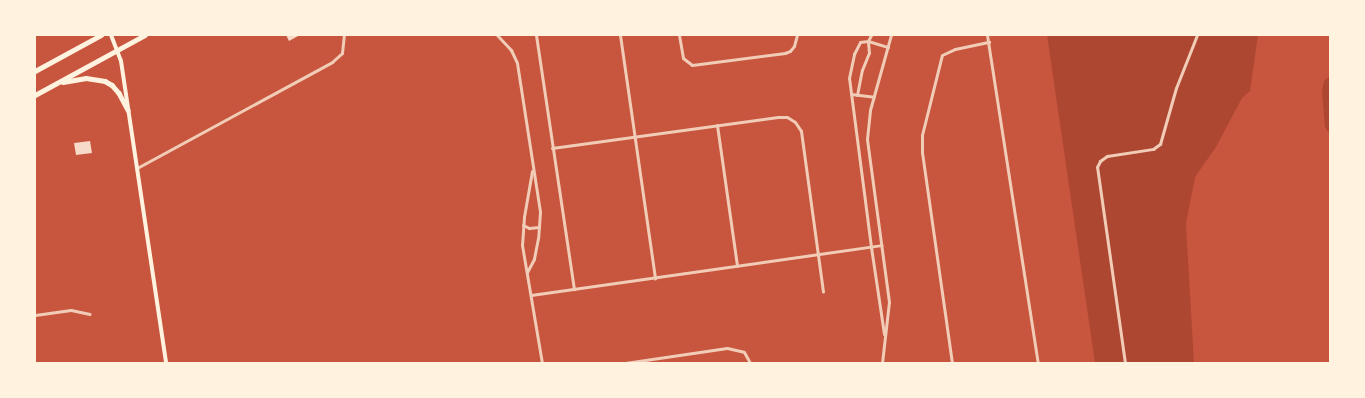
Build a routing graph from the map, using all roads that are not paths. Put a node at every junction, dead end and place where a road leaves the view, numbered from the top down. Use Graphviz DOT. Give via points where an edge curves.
graph roads {
  1 [pos="101,35"];
  2 [pos="111,35"];
  3 [pos="145,35"];
  4 [pos="344,35"];
  5 [pos="497,35"];
  6 [pos="536,35"];
  7 [pos="620,35"];
  8 [pos="679,35"];
  9 [pos="797,35"];
  10 [pos="871,35"];
  11 [pos="891,35"];
  12 [pos="987,35"];
  13 [pos="1197,35"];
  14 [pos="868,41"];
  15 [pos="988,42"];
  16 [pos="888,47"];
  17 [pos="118,50"];
  18 [pos="35,71"];
  19 [pos="59,82"];
  20 [pos="851,94"];
  21 [pos="35,95"];
  22 [pos="857,95"];
  23 [pos="874,97"];
  24 [pos="128,110"];
  25 [pos="717,125"];
  26 [pos="635,137"];
  27 [pos="552,148"];
  28 [pos="137,168"];
  29 [pos="532,170"];
  30 [pos="523,225"];
  31 [pos="539,227"];
  32 [pos="881,245"];
  33 [pos="871,247"];
  34 [pos="818,255"];
  35 [pos="737,266"];
  36 [pos="527,272"];
  37 [pos="655,278"];
  38 [pos="574,289"];
  39 [pos="823,291"];
  40 [pos="531,295"];
  41 [pos="90,314"];
  42 [pos="35,315"];
  43 [pos="885,338"];
  44 [pos="668,358"];
  45 [pos="166,363"];
  46 [pos="542,363"];
  47 [pos="625,363"];
  48 [pos="668,363"];
  49 [pos="750,363"];
  50 [pos="882,363"];
  51 [pos="952,363"];
  52 [pos="1038,363"];
  53 [pos="1125,363"];
  1 -- 18 [label="highway"];
  2 -- 17 [label="main road"];
  3 -- 17 [label="highway"];
  4 -- 28 [label="street" via="344,48 332,62"];
  5 -- 29 [label="street" via="511,50 517,63"];
  6 -- 27 [label="street"];
  7 -- 26 [label="street"];
  8 -- 9 [label="street" via="684,58 692,65 785,53 794,46"];
  10 -- 14 [label="street"];
  11 -- 16 [label="street"];
  12 -- 15 [label="street"];
  13 -- 53 [label="street" via="1176,88 1162,140 1158,146 1150,150 1107,156 1097,167"];
  14 -- 16 [label="street"];
  14 -- 20 [label="street" via="860,42 854,54 849,78"];
  14 -- 22 [label="street" via="869,52"];
  15 -- 51 [label="street" via="955,49 942,55 922,135 922,153"];
  15 -- 52 [label="street"];
  16 -- 23 [label="street"];
  17 -- 19 [label="highway"];
  17 -- 24 [label="main road"];
  19 -- 21 [label="highway"];
  19 -- 24 [label="highway" via="86,78 105,81 119,93"];
  20 -- 22 [label="street"];
  20 -- 33 [label="street"];
  22 -- 23 [label="street"];
  23 -- 32 [label="street" via="866,139"];
  24 -- 28 [label="main road"];
  25 -- 26 [label="street"];
  25 -- 34 [label="street" via="778,117 787,117 795,122 801,131"];
  25 -- 35 [label="street"];
  26 -- 27 [label="street"];
  26 -- 37 [label="street"];
  27 -- 38 [label="street"];
  28 -- 45 [label="main road"];
  29 -- 30 [label="street"];
  29 -- 31 [label="street" via="540,212"];
  30 -- 31 [label="street" via="530,228"];
  30 -- 36 [label="street" via="522,245"];
  31 -- 36 [label="street" via="534,259"];
  32 -- 33 [label="street"];
  32 -- 43 [label="street" via="889,302"];
  33 -- 34 [label="street"];
  33 -- 43 [label="street"];
  34 -- 35 [label="street"];
  34 -- 39 [label="street"];
  35 -- 37 [label="street"];
  36 -- 40 [label="street"];
  37 -- 38 [label="street"];
  38 -- 40 [label="street"];
  40 -- 46 [label="street"];
  41 -- 42 [label="street" via="71,310"];
  43 -- 50 [label="street"];
  44 -- 47 [label="street"];
  44 -- 48 [label="street"];
  44 -- 49 [label="street" via="726,348 744,352"];
}
